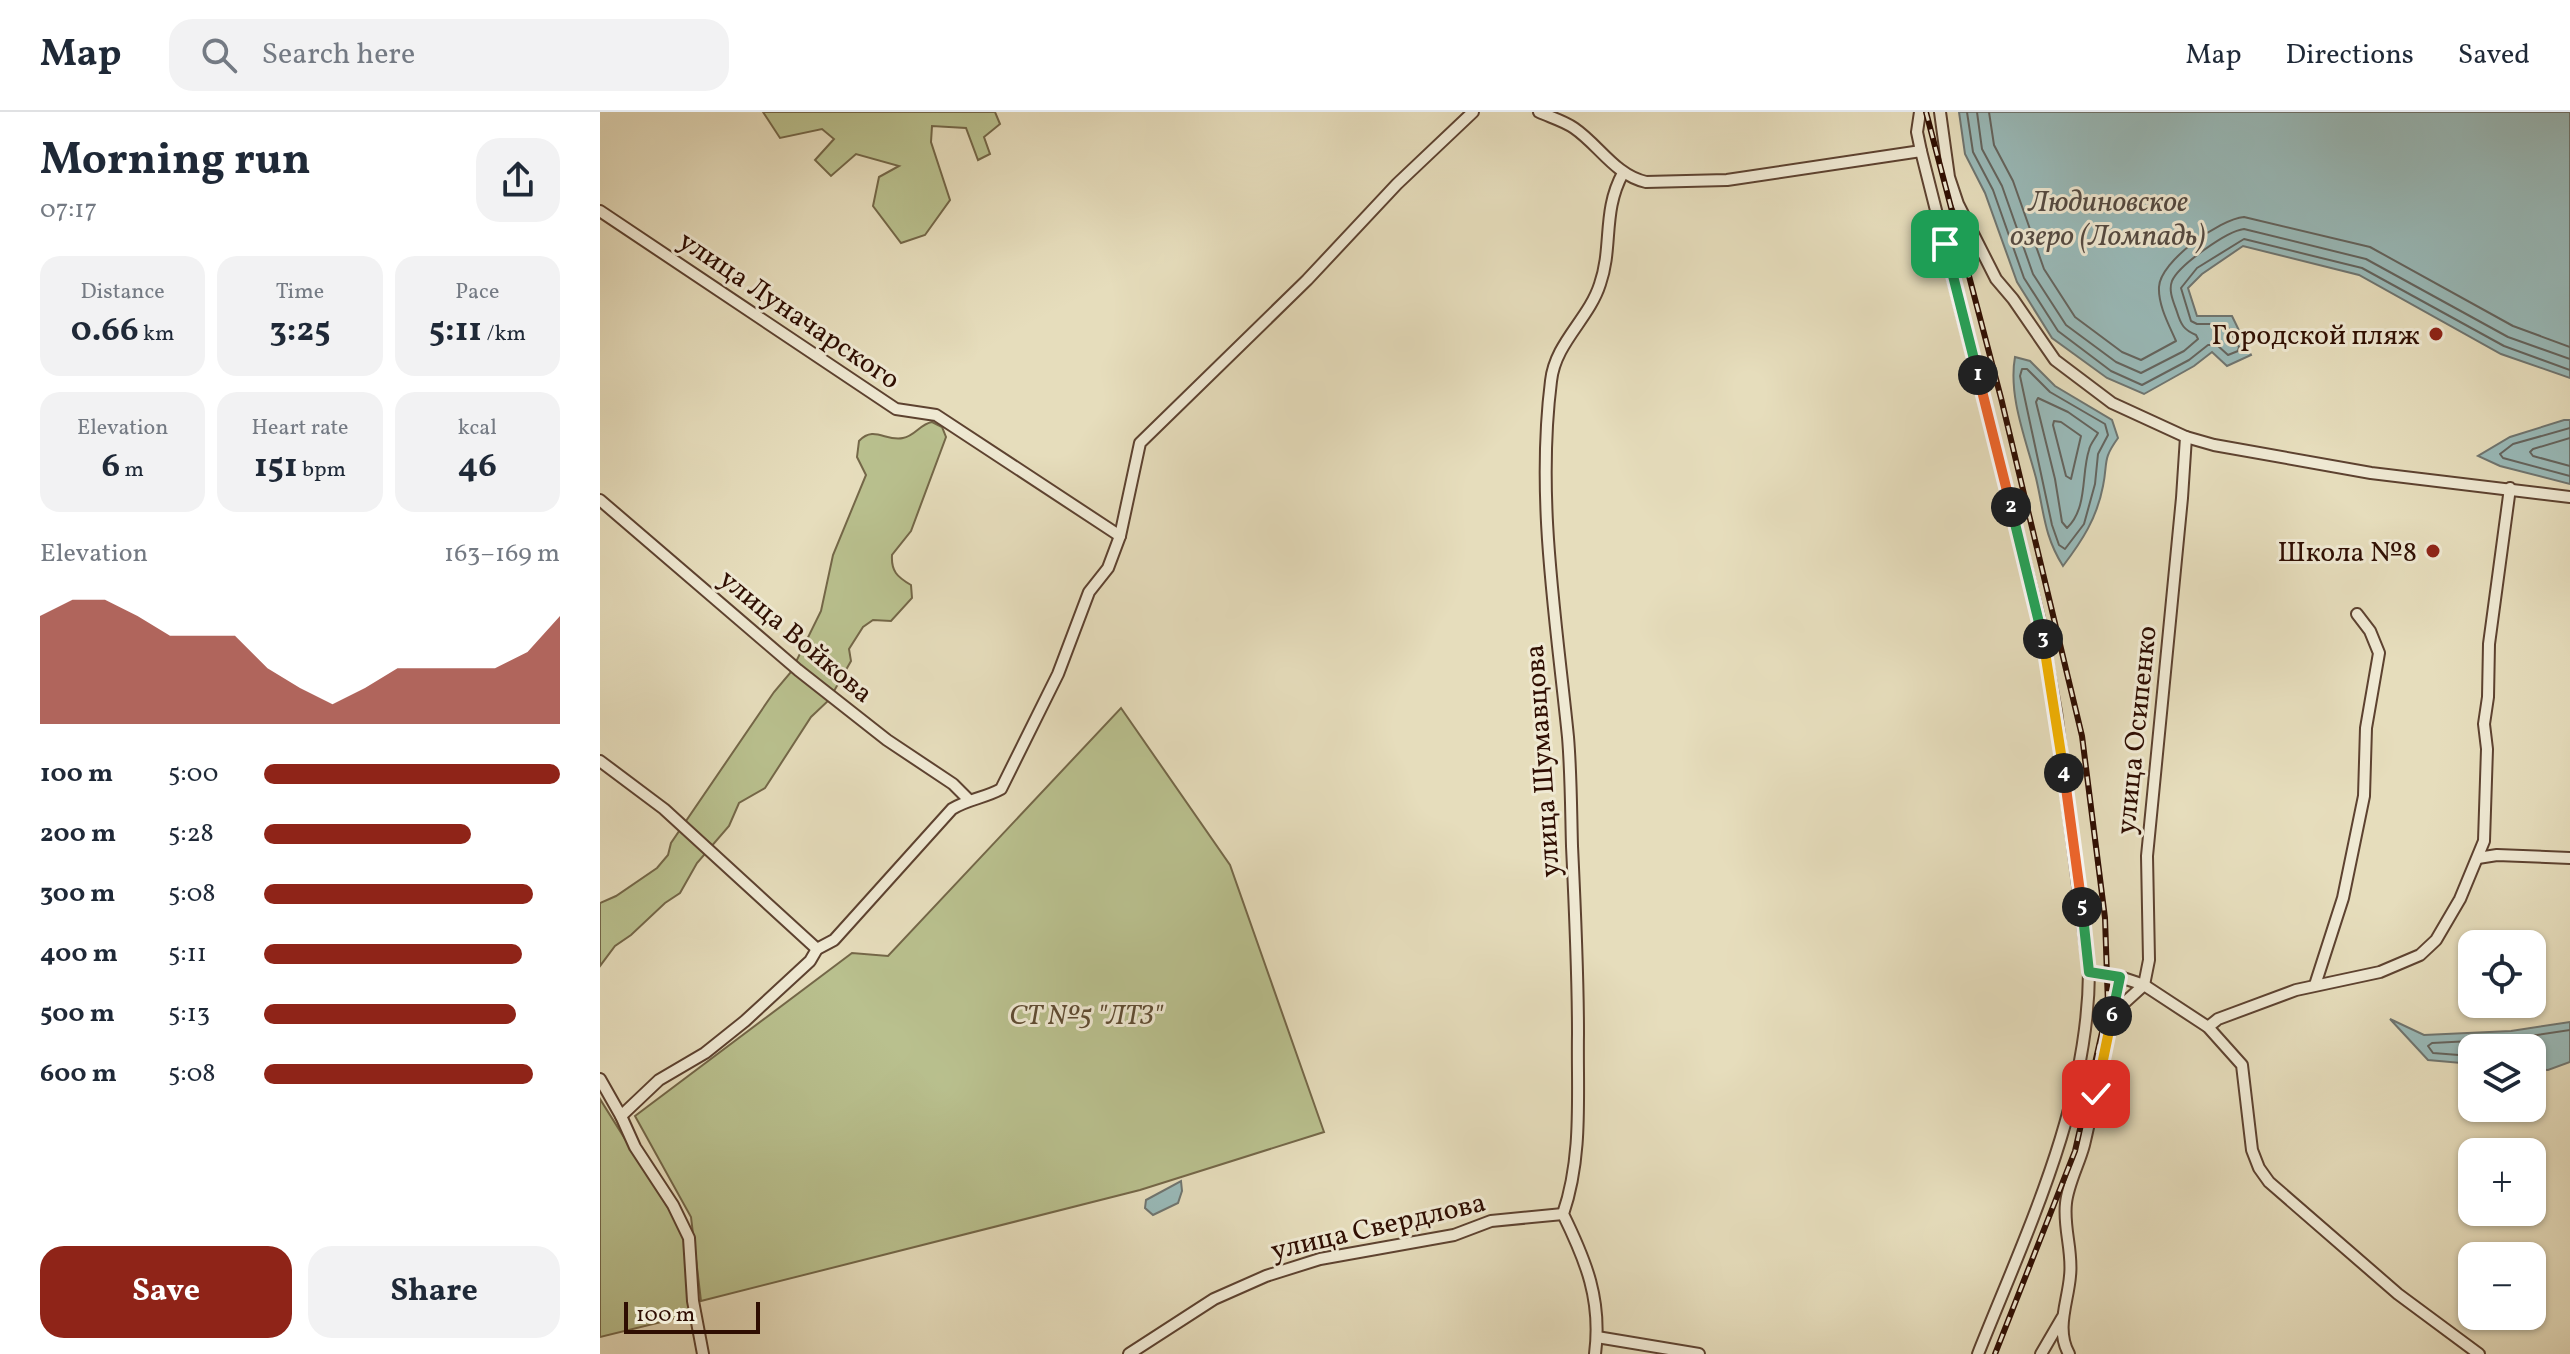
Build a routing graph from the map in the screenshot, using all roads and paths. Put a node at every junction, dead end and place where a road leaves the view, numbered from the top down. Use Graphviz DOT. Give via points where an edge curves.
graph roads {
  1 [pos="1473,112"];
  2 [pos="1539,112"];
  3 [pos="1920,112"];
  4 [pos="1940,112"];
  5 [pos="1921,151"];
  6 [pos="1623,173"];
  7 [pos="600,211"];
  8 [pos="2186,437"];
  9 [pos="2510,488"];
  10 [pos="2570,497"];
  11 [pos="600,500"];
  12 [pos="1120,536"];
  13 [pos="2357,614"];
  14 [pos="600,761"];
  15 [pos="968,799"];
  16 [pos="2478,858"];
  17 [pos="2570,858"];
  18 [pos="817,949"];
  19 [pos="2089,972"];
  20 [pos="2120,977"];
  21 [pos="2144,985"];
  22 [pos="2315,985"];
  23 [pos="2112,1014"];
  24 [pos="2208,1027"];
  25 [pos="600,1079"];
  26 [pos="621,1116"];
  27 [pos="1563,1214"];
  28 [pos="2062,1318"];
  29 [pos="1597,1337"];
  30 [pos="1131,1353"];
  31 [pos="703,1354"];
  32 [pos="1595,1354"];
  33 [pos="1699,1354"];
  34 [pos="1978,1354"];
  35 [pos="2041,1354"];
  36 [pos="2069,1354"];
  37 [pos="2479,1354"];
  1 -- 12 [label="street" via="1140,443"];
  2 -- 6 [label="street" via="1574,127"];
  3 -- 5 [label="street, улица Осипенко"];
  4 -- 8 [label="street" via="1958,204 1996,279 2055,360 2112,403"];
  5 -- 6 [label="street" via="1727,180 1646,182"];
  5 -- 19 [label="street, улица Осипенко" via="2039,618"];
  6 -- 27 [label="street, улица Шумавцова" via="1612,192 1601,283 1564,344 1551,377 1545,470 1545,520 1568,739 1578,982 1577,1156"];
  7 -- 12 [label="street, улица Луначарского" via="896,409 936,415"];
  8 -- 9 [label="street" via="2355,471"];
  8 -- 21 [label="street, улица Осипенко" via="2147,856 2149,960"];
  9 -- 10 [label="street"];
  9 -- 16 [label="street" via="2489,644 2484,841"];
  11 -- 15 [label="street, улица Войкова" via="798,670"];
  12 -- 15 [label="street" via="1108,568 1089,592 1058,674 1001,789"];
  13 -- 22 [label="street" via="2379,653 2366,728 2364,796 2343,898"];
  14 -- 18 [label="street" via="664,809"];
  15 -- 18 [label="street" via="952,809 834,940"];
  16 -- 17 [label="street"];
  16 -- 22 [label="street" via="2436,940 2420,955 2380,972"];
  18 -- 26 [label="street" via="745,1021 659,1080"];
  19 -- 20 [label="street"];
  19 -- 34 [label="street, улица Осипенко" via="2085,1048 2058,1148"];
  20 -- 21 [label="street"];
  20 -- 23 [label="street"];
  21 -- 23 [label="street"];
  21 -- 24 [label="street"];
  22 -- 24 [label="street"];
  23 -- 28 [label="street" via="2083,1151 2066,1200 2070,1275"];
  24 -- 37 [label="street" via="2242,1065 2252,1150 2269,1182 2398,1294"];
  25 -- 26 [label="street"];
  26 -- 31 [label="street" via="689,1238"];
  27 -- 29 [label="street" via="1590,1274"];
  27 -- 30 [label="street, улица Свердлова" via="1491,1221 1454,1235 1320,1259 1279,1272 1214,1299"];
  28 -- 35 [label="street"];
  28 -- 36 [label="street"];
  29 -- 32 [label="street"];
  29 -- 33 [label="street"];
}
